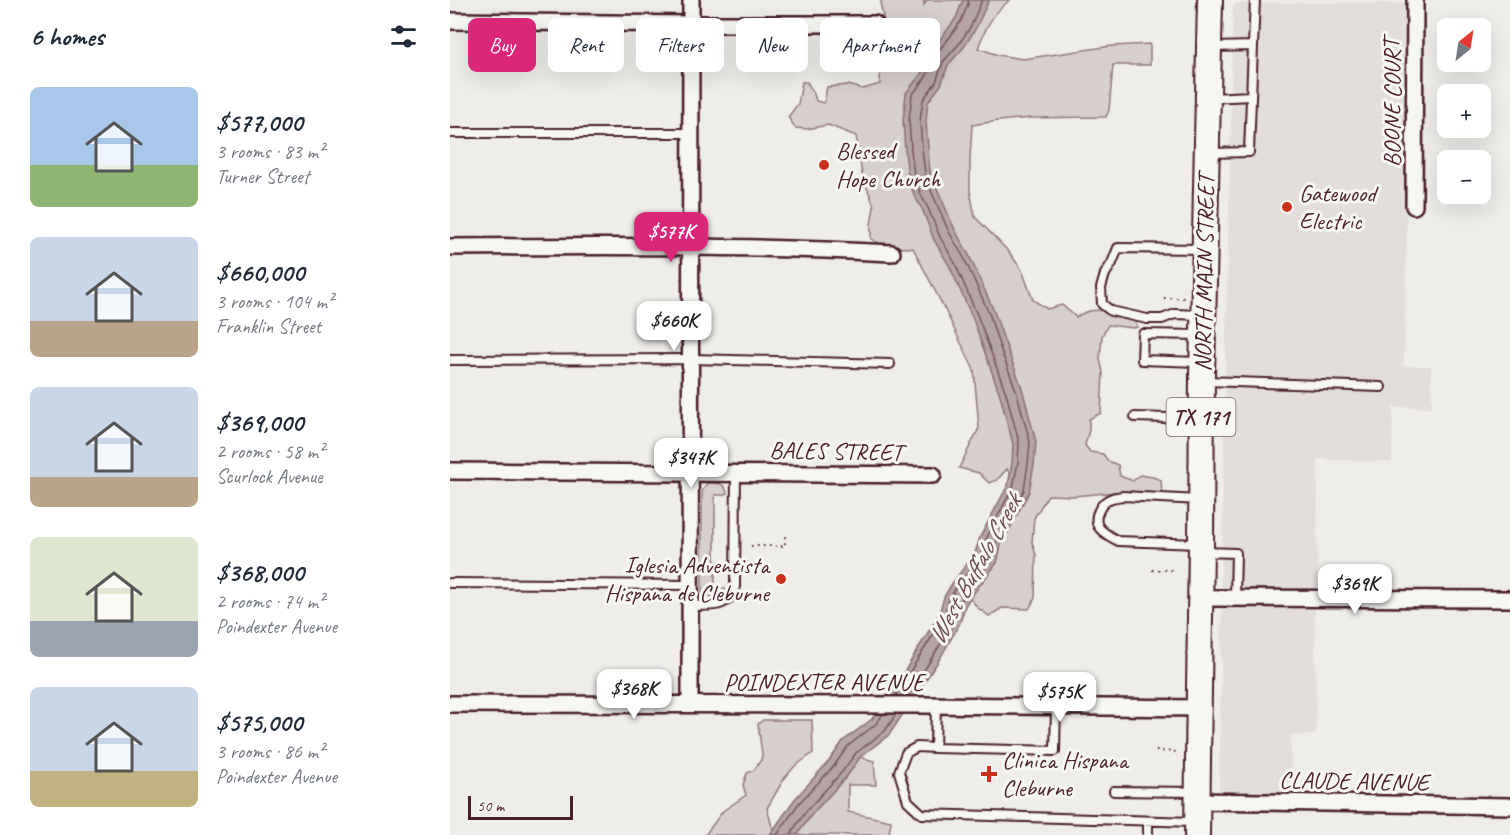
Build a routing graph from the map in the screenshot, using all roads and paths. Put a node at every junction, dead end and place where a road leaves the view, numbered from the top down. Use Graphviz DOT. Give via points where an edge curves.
graph roads {
  1 [pos="691,0"];
  2 [pos="1210,0"];
  3 [pos="1255,0"];
  4 [pos="1415,0"];
  5 [pos="691,18"];
  6 [pos="450,21"];
  7 [pos="636,23"];
  8 [pos="724,24"];
  9 [pos="820,24"];
  10 [pos="1253,46"];
  11 [pos="1209,47"];
  12 [pos="691,72"];
  13 [pos="1251,96"];
  14 [pos="1208,98"];
  15 [pos="450,133"];
  16 [pos="691,133"];
  17 [pos="1207,154"];
  18 [pos="1414,206"];
  19 [pos="690,246"];
  20 [pos="450,247"];
  21 [pos="1204,249"];
  22 [pos="892,253"];
  23 [pos="1203,325"];
  24 [pos="691,359"];
  25 [pos="450,360"];
  26 [pos="890,364"];
  27 [pos="1202,371"];
  28 [pos="1381,387"];
  29 [pos="1135,417"];
  30 [pos="1201,419"];
  31 [pos="450,471"];
  32 [pos="736,472"];
  33 [pos="690,473"];
  34 [pos="933,475"];
  35 [pos="1201,500"];
  36 [pos="785,532"];
  37 [pos="751,546"];
  38 [pos="1201,548"];
  39 [pos="1152,570"];
  40 [pos="1172,570"];
  41 [pos="450,583"];
  42 [pos="690,585"];
  43 [pos="1200,598"];
  44 [pos="1235,598"];
  45 [pos="1510,599"];
  46 [pos="690,606"];
  47 [pos="450,704"];
  48 [pos="690,704"];
  49 [pos="929,705"];
  50 [pos="1056,707"];
  51 [pos="1199,708"];
  52 [pos="935,748"];
  53 [pos="1156,751"];
  54 [pos="1198,752"];
  55 [pos="1114,791"];
  56 [pos="1510,806"];
  57 [pos="1197,813"];
  58 [pos="1148,821"];
  59 [pos="1148,835"];
  1 -- 5 [label="street"];
  2 -- 11 [label="main road, NORTH MAIN STREET / TX 171"];
  3 -- 10 [label="lane"];
  4 -- 18 [label="street, BOONE COURT"];
  6 -- 7 [label="street"];
  8 -- 9 [label="street"];
  10 -- 11 [label="lane"];
  10 -- 13 [label="lane"];
  11 -- 14 [label="main road, NORTH MAIN STREET / TX 171"];
  12 -- 16 [label="street"];
  13 -- 14 [label="lane"];
  13 -- 17 [label="lane" via="1249,152"];
  14 -- 17 [label="main road, NORTH MAIN STREET / TX 171"];
  15 -- 16 [label="lane"];
  16 -- 19 [label="street"];
  17 -- 21 [label="main road, NORTH MAIN STREET / TX 171"];
  19 -- 20 [label="street"];
  19 -- 22 [label="street"];
  19 -- 24 [label="street"];
  21 -- 23 [label="main road, NORTH MAIN STREET / TX 171"];
  21 -- 23 [label="lane" via="1118,248 1101,288 1102,304 1111,311 1147,319 1175,314"];
  23 -- 27 [label="main road, NORTH MAIN STREET / TX 171"];
  23 -- 27 [label="lane" via="1143,334 1142,360"];
  24 -- 25 [label="lane"];
  24 -- 26 [label="lane"];
  24 -- 33 [label="street"];
  27 -- 28 [label="lane"];
  27 -- 30 [label="main road, NORTH MAIN STREET / TX 171"];
  29 -- 30 [label="lane"];
  30 -- 35 [label="main road, NORTH MAIN STREET / TX 171"];
  31 -- 33 [label="street, BALES STREET"];
  32 -- 33 [label="street, BALES STREET"];
  32 -- 34 [label="street, BALES STREET"];
  32 -- 46 [label="lane" via="732,596 719,605"];
  33 -- 42 [label="street"];
  35 -- 38 [label="main road, NORTH MAIN STREET / TX 171"];
  35 -- 38 [label="lane" via="1122,496 1102,504 1096,516 1098,526 1118,541"];
  36 -- 37 [label="path" via="785,546"];
  38 -- 43 [label="main road, NORTH MAIN STREET / TX 171"];
  38 -- 44 [label="lane" via="1236,554"];
  39 -- 40 [label="path"];
  41 -- 42 [label="lane"];
  42 -- 46 [label="street"];
  43 -- 44 [label="street"];
  43 -- 51 [label="main road, NORTH MAIN STREET / TX 171"];
  44 -- 45 [label="street"];
  46 -- 48 [label="street"];
  47 -- 48 [label="street, POINDEXTER AVENUE"];
  48 -- 49 [label="street, POINDEXTER AVENUE"];
  49 -- 50 [label="street, POINDEXTER AVENUE"];
  49 -- 52 [label="lane"];
  50 -- 51 [label="street, POINDEXTER AVENUE"];
  50 -- 52 [label="lane" via="1055,751"];
  51 -- 54 [label="main road, NORTH MAIN STREET / TX 171"];
  52 -- 58 [label="lane" via="917,747 906,753 899,772 908,801 922,814"];
  53 -- 54 [label="path"];
  54 -- 57 [label="main road, NORTH MAIN STREET / TX 171"];
  55 -- 57 [label="lane"];
  56 -- 57 [label="street, CLAUDE AVENUE"];
  57 -- 58 [label="lane"];
  58 -- 59 [label="lane"];
}
